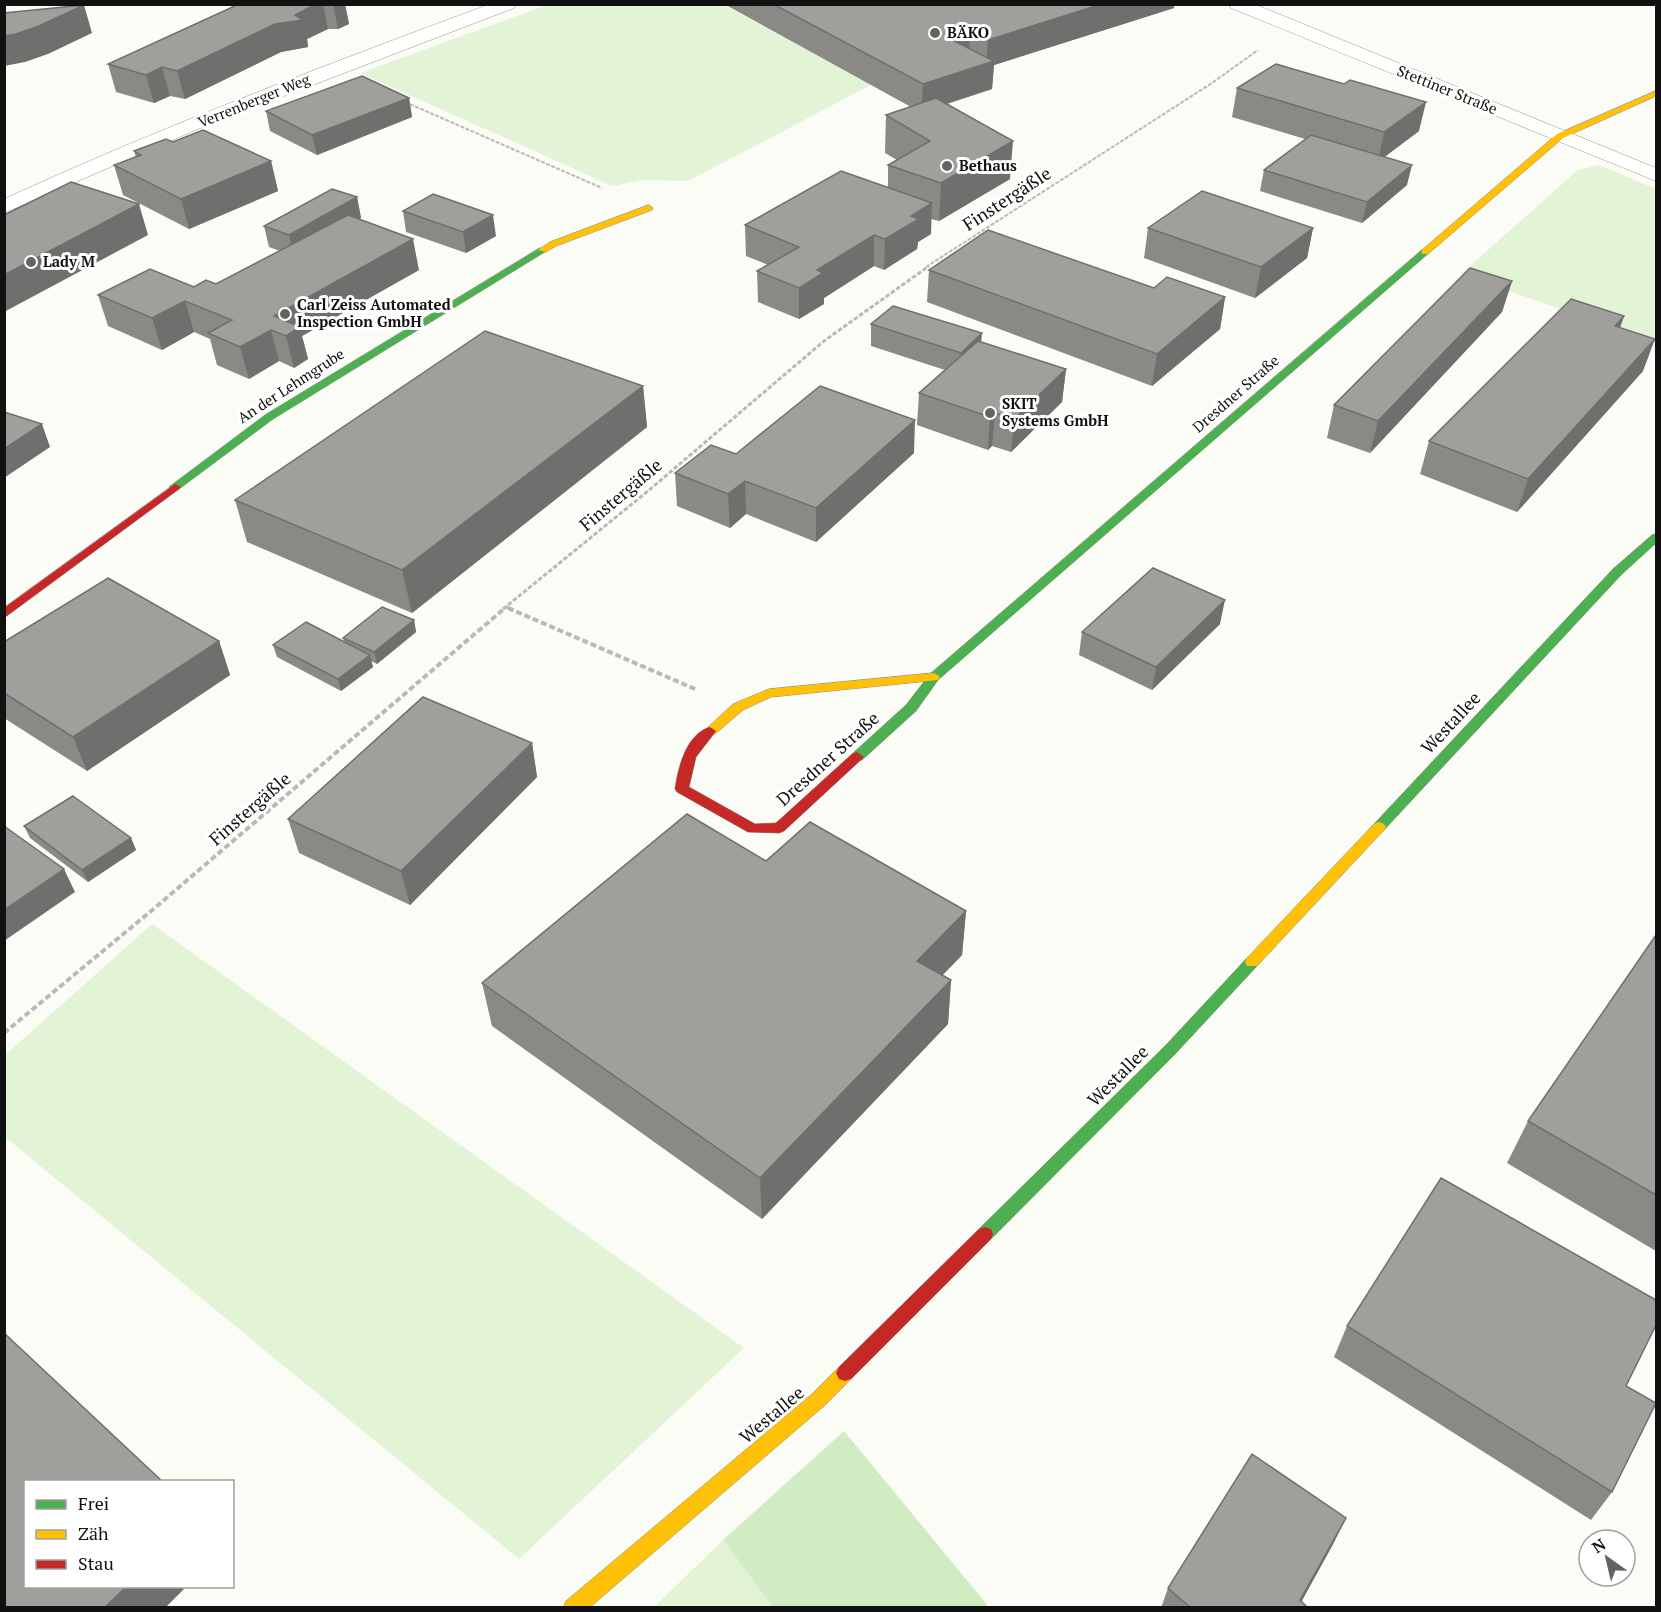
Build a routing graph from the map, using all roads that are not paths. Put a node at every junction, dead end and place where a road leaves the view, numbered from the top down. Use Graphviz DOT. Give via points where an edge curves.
graph roads {
  1 [pos="508,4"];
  2 [pos="1237,4"];
  3 [pos="1656,93"];
  4 [pos="1560,136"];
  5 [pos="1656,175"];
  6 [pos="4,207"];
  7 [pos="649,208"];
  8 [pos="1656,537"];
  9 [pos="4,614"];
  10 [pos="934,677"];
  11 [pos="573,1608"];
  1 -- 6 [label="street, Verrenberger Weg" via="82,169"];
  2 -- 4 [label="street, Stettiner Straße"];
  3 -- 4 [label="street, Dresdner Straße"];
  4 -- 5 [label="street, Stettiner Straße"];
  4 -- 10 [label="street, Dresdner Straße"];
  7 -- 9 [label="street, An der Lehmgrube" via="553,244 268,417"];
  8 -- 11 [label="street, Westallee" via="1617,572 1171,1049 818,1400"];
  10 -- 10 [label="street, Dresdner Straße" via="769,693 738,707 702,738 685,762 682,789 753,829 779,828 911,708"];
}
